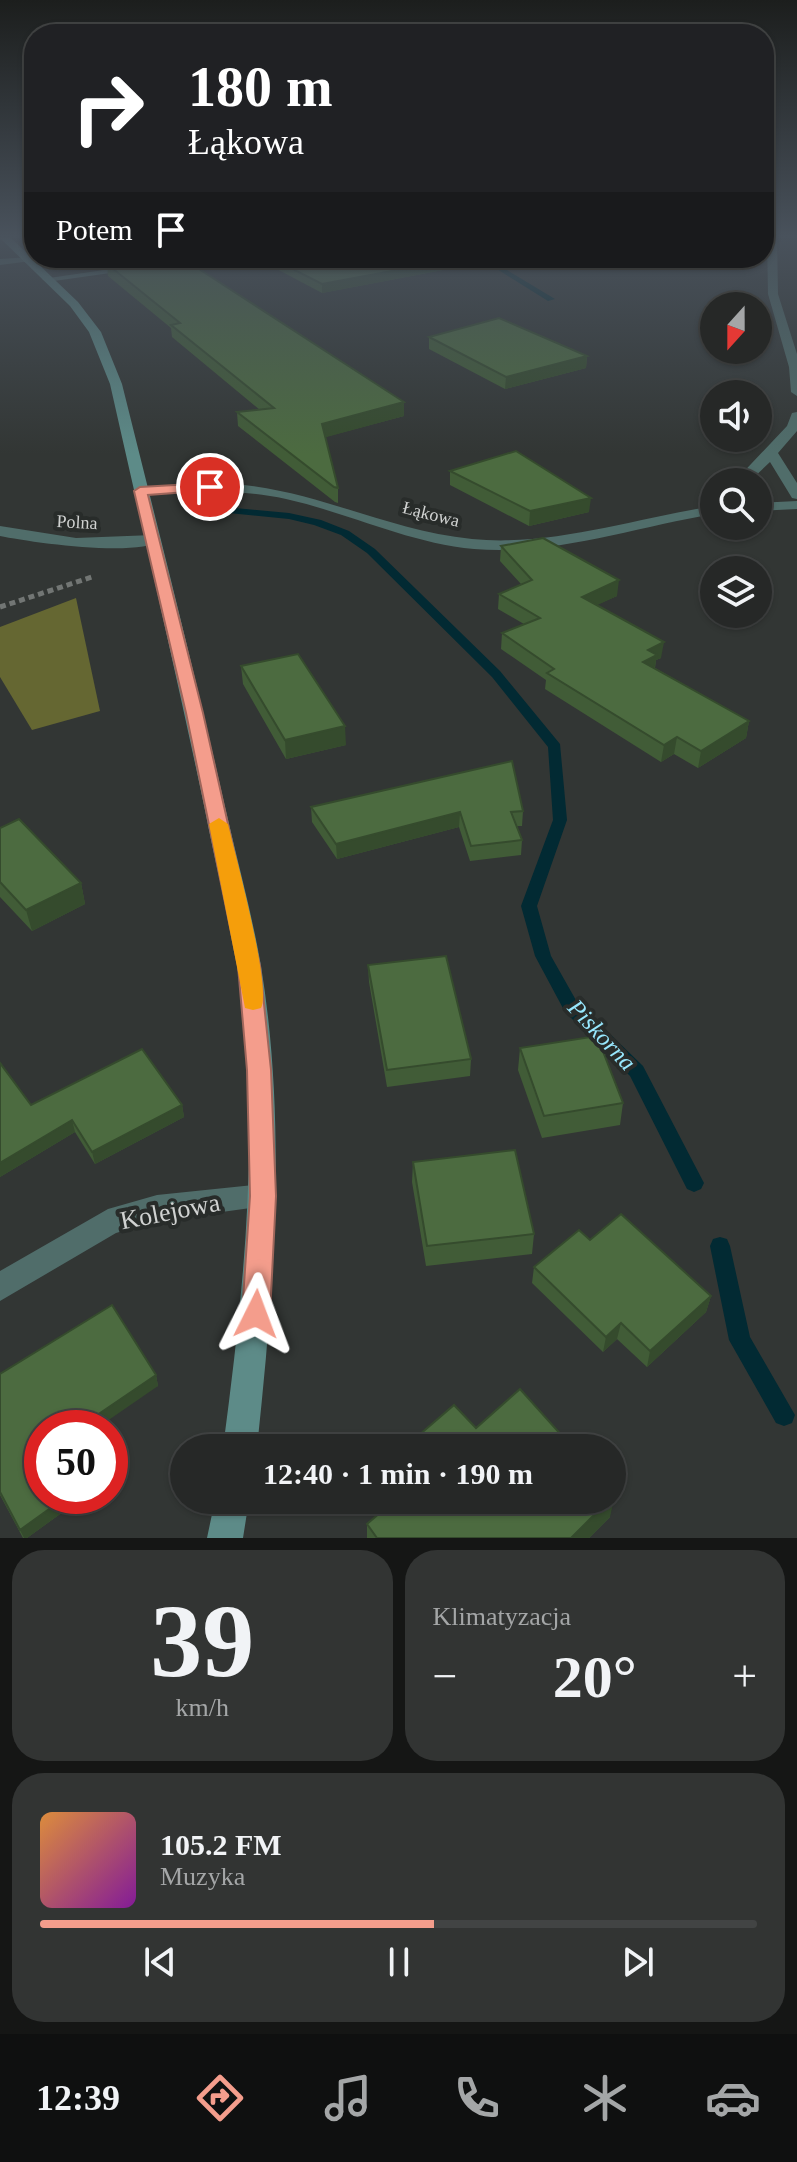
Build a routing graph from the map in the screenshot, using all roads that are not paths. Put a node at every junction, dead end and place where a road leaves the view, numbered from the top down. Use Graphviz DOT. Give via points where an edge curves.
graph roads {
  1 [pos="78,310"];
  2 [pos="778,310"];
  3 [pos="797,392"];
  4 [pos="797,416"];
  5 [pos="771,453"];
  6 [pos="755,468"];
  7 [pos="140,491"];
  8 [pos="797,495"];
  9 [pos="797,505"];
  10 [pos="772,506"];
  11 [pos="700,511"];
  12 [pos="0,531"];
  13 [pos="153,540"];
  14 [pos="263,1196"];
  15 [pos="0,1287"];
  16 [pos="242,1434"];
  17 [pos="229,1514"];
  18 [pos="225,1538"];
  1 -- 7 [label="main road" via="95,332 116,384"];
  2 -- 3 [label="street"];
  4 -- 5 [label="street"];
  5 -- 6 [label="street"];
  5 -- 8 [label="street"];
  7 -- 11 [label="street, Łąkowa" via="257,489 443,539 490,545"];
  7 -- 13 [label="main road"];
  9 -- 10 [label="street"];
  12 -- 13 [label="street, Polna" via="97,545"];
  13 -- 14 [label="main road" via="249,966"];
  14 -- 15 [label="street, Kolejowa" via="157,1208 108,1222"];
  14 -- 16 [label="main road"];
  17 -- 18 [label="main road"];
}
